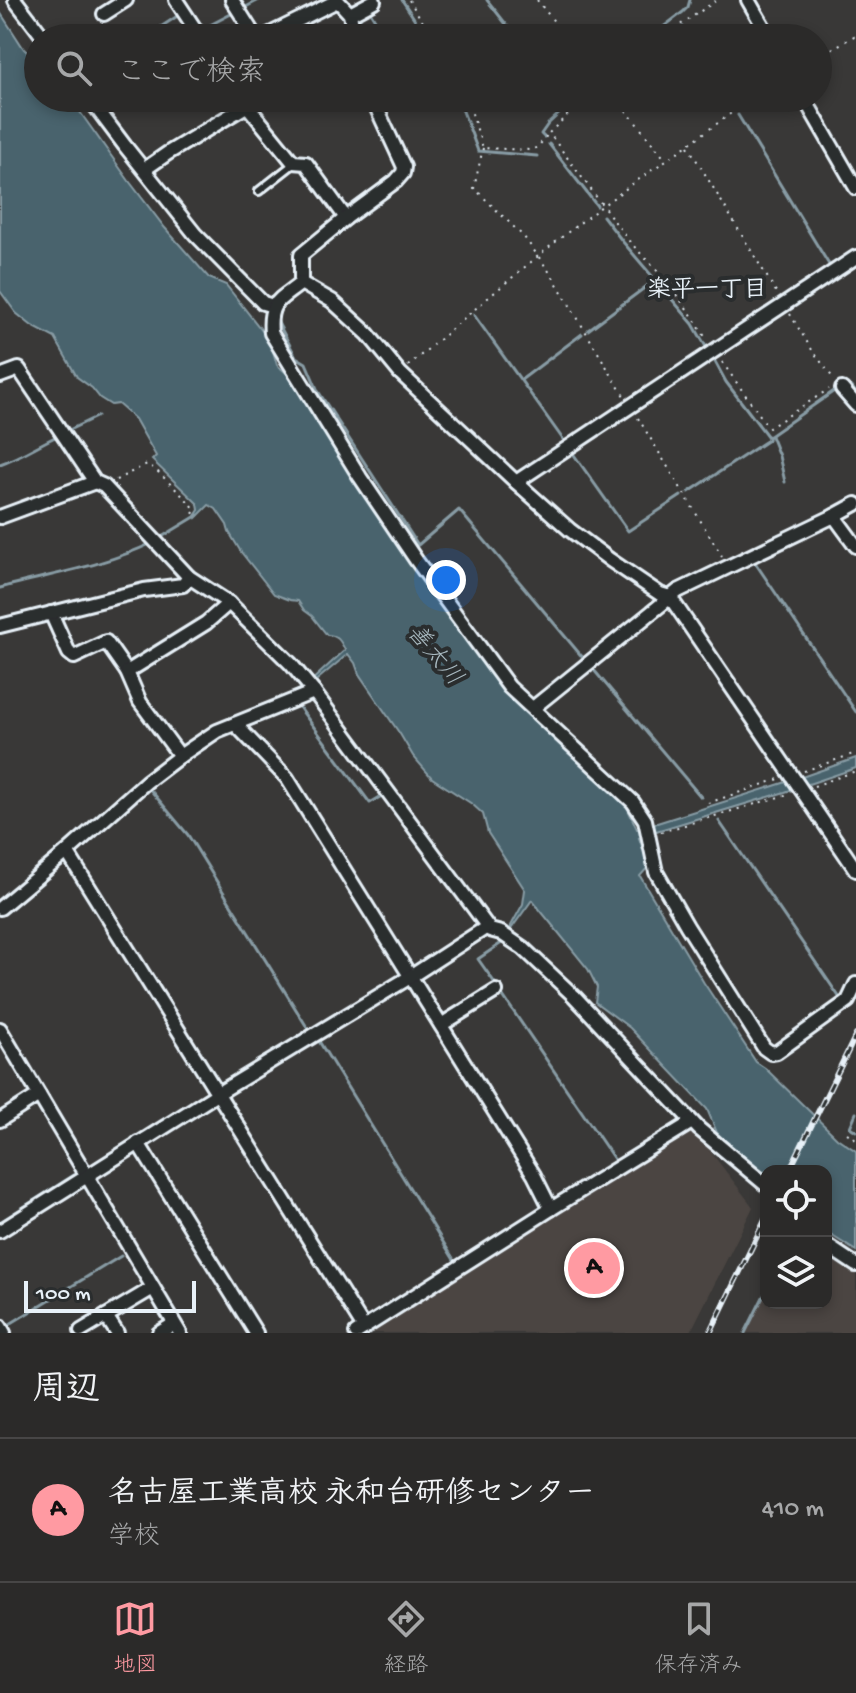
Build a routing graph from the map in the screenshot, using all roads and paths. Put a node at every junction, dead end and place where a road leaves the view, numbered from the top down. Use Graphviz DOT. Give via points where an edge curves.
graph roads {
  1 [pos="15,0"];
  2 [pos="126,0"];
  3 [pos="176,0"];
  4 [pos="232,0"];
  5 [pos="337,0"];
  6 [pos="409,0"];
  7 [pos="537,0"];
  8 [pos="717,0"];
  9 [pos="748,0"];
  10 [pos="374,1"];
  11 [pos="104,14"];
  12 [pos="350,14"];
  13 [pos="33,24"];
  14 [pos="192,24"];
  15 [pos="249,24"];
  16 [pos="288,24"];
  17 [pos="352,24"];
  18 [pos="424,24"];
  19 [pos="556,24"];
  20 [pos="682,24"];
  21 [pos="762,24"];
  22 [pos="856,35"];
  23 [pos="832,49"];
  24 [pos="100,112"];
  25 [pos="228,112"];
  26 [pos="251,112"];
  27 [pos="378,112"];
  28 [pos="471,112"];
  29 [pos="571,112"];
  30 [pos="627,112"];
  31 [pos="732,112"];
  32 [pos="812,112"];
  33 [pos="549,133"];
  34 [pos="688,145"];
  35 [pos="483,151"];
  36 [pos="667,161"];
  37 [pos="296,162"];
  38 [pos="145,169"];
  39 [pos="856,188"];
  40 [pos="259,191"];
  41 [pos="603,206"];
  42 [pos="346,218"];
  43 [pos="538,256"];
  44 [pos="856,257"];
  45 [pos="301,283"];
  46 [pos="784,305"];
  47 [pos="273,306"];
  48 [pos="712,353"];
  49 [pos="400,373"];
  50 [pos="0,376"];
  51 [pos="842,389"];
  52 [pos="856,405"];
  53 [pos="631,407"];
  54 [pos="516,482"];
  55 [pos="100,484"];
  56 [pos="856,504"];
  57 [pos="193,514"];
  58 [pos="834,516"];
  59 [pos="0,517"];
  60 [pos="856,546"];
  61 [pos="729,567"];
  62 [pos="189,577"];
  63 [pos="670,597"];
  64 [pos="229,603"];
  65 [pos="51,613"];
  66 [pos="0,626"];
  67 [pos="127,672"];
  68 [pos="314,692"];
  69 [pos="533,708"];
  70 [pos="235,724"];
  71 [pos="180,756"];
  72 [pos="856,771"];
  73 [pos="801,790"];
  74 [pos="647,831"];
  75 [pos="67,852"];
  76 [pos="856,870"];
  77 [pos="0,908"];
  78 [pos="487,927"];
  79 [pos="410,977"];
  80 [pos="856,984"];
  81 [pos="496,991"];
  82 [pos="441,1025"];
  83 [pos="0,1029"];
  84 [pos="217,1094"];
  85 [pos="39,1095"];
  86 [pos="0,1120"];
  87 [pos="692,1122"];
  88 [pos="847,1133"];
  89 [pos="856,1139"];
  90 [pos="138,1143"];
  91 [pos="87,1176"];
  92 [pos="760,1180"];
  93 [pos="551,1209"];
  94 [pos="0,1231"];
  95 [pos="832,1249"];
  96 [pos="856,1265"];
  97 [pos="153,1288"];
  98 [pos="106,1316"];
  99 [pos="0,1326"];
  100 [pos="177,1328"];
  101 [pos="364,1330"];
  102 [pos="81,1331"];
  103 [pos="4,1333"];
  104 [pos="117,1333"];
  105 [pos="159,1333"];
  106 [pos="256,1333"];
  1 -- 13 [label="street"];
  2 -- 11 [label="street"];
  3 -- 14 [label="street"];
  4 -- 15 [label="street"];
  5 -- 12 [label="street"];
  5 -- 16 [label="street"];
  6 -- 18 [label="path"];
  7 -- 19 [label="path"];
  8 -- 20 [label="path"];
  9 -- 21 [label="street"];
  10 -- 12 [label="street"];
  12 -- 17 [label="street"];
  22 -- 23 [label="path"];
  24 -- 38 [label="street"];
  25 -- 38 [label="street"];
  26 -- 37 [label="street"];
  27 -- 42 [label="street" via="403,173"];
  28 -- 35 [label="path"];
  29 -- 33 [label="path"];
  30 -- 36 [label="path"];
  31 -- 34 [label="path"];
  32 -- 39 [label="street"];
  33 -- 35 [label="path" via="531,150"];
  33 -- 41 [label="path"];
  34 -- 36 [label="path"];
  34 -- 46 [label="path"];
  35 -- 43 [label="path" via="474,188"];
  36 -- 41 [label="path"];
  37 -- 40 [label="lane"];
  37 -- 42 [label="street" via="306,163"];
  38 -- 47 [label="street" via="195,234 263,303"];
  41 -- 43 [label="path"];
  41 -- 48 [label="path" via="691,314"];
  42 -- 45 [label="street" via="301,255"];
  43 -- 49 [label="path"];
  43 -- 53 [label="path"];
  44 -- 46 [label="street"];
  45 -- 47 [label="street"];
  45 -- 49 [label="street" via="332,301"];
  46 -- 48 [label="street"];
  46 -- 48 [label="path" via="837,384 769,428"];
  47 -- 69 [label="street" via="271,333 360,477 509,687"];
  48 -- 53 [label="street"];
  49 -- 54 [label="street"];
  50 -- 55 [label="street" via="19,369"];
  51 -- 52 [label="street"];
  53 -- 54 [label="street"];
  53 -- 61 [label="path"];
  54 -- 63 [label="street" via="610,560"];
  55 -- 57 [label="path" via="147,464 192,505"];
  55 -- 59 [label="street"];
  55 -- 62 [label="street"];
  56 -- 58 [label="street"];
  58 -- 60 [label="street"];
  58 -- 61 [label="street"];
  61 -- 63 [label="street"];
  62 -- 64 [label="street"];
  62 -- 65 [label="street" via="183,585"];
  63 -- 69 [label="street"];
  63 -- 73 [label="street"];
  64 -- 67 [label="street"];
  64 -- 68 [label="street"];
  65 -- 66 [label="street"];
  65 -- 67 [label="street" via="74,657 106,642"];
  67 -- 71 [label="street" via="140,702"];
  68 -- 70 [label="street"];
  68 -- 78 [label="street"];
  69 -- 74 [label="street" via="633,802"];
  70 -- 71 [label="street"];
  70 -- 79 [label="street" via="287,778"];
  71 -- 75 [label="street"];
  72 -- 73 [label="path"];
  73 -- 74 [label="path"];
  73 -- 76 [label="street"];
  74 -- 80 [label="street" via="656,872 771,1053 848,1001"];
  75 -- 77 [label="street"];
  75 -- 84 [label="street"];
  78 -- 79 [label="street"];
  78 -- 87 [label="street" via="523,948 574,996"];
  79 -- 82 [label="street"];
  79 -- 84 [label="street"];
  81 -- 82 [label="street"];
  82 -- 93 [label="street"];
  83 -- 85 [label="street"];
  84 -- 90 [label="street"];
  84 -- 101 [label="street"];
  85 -- 86 [label="street"];
  85 -- 91 [label="street"];
  87 -- 92 [label="street"];
  87 -- 93 [label="street"];
  88 -- 89 [label="path"];
  90 -- 91 [label="street"];
  90 -- 106 [label="street"];
  91 -- 94 [label="street"];
  91 -- 97 [label="street"];
  93 -- 101 [label="street"];
  95 -- 96 [label="street"];
  97 -- 98 [label="street"];
  97 -- 100 [label="street"];
  98 -- 102 [label="street"];
  98 -- 104 [label="street"];
  99 -- 103 [label="street"];
  100 -- 105 [label="street"];
}
